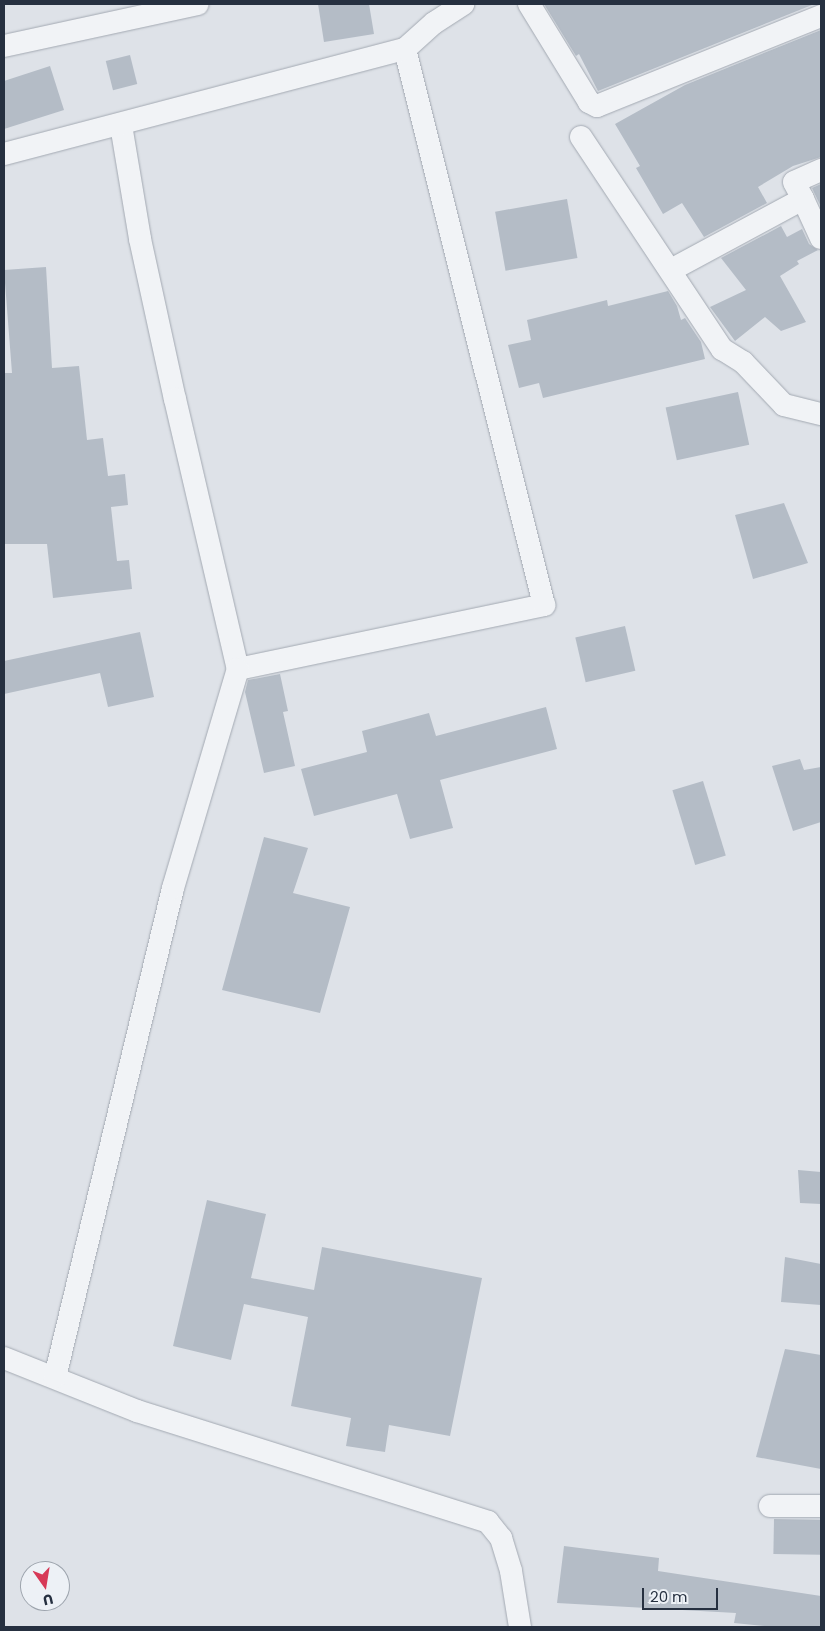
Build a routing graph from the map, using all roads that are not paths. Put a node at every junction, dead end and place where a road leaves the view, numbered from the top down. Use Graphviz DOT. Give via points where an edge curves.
graph roads {
  1 [pos="198,4"];
  2 [pos="463,4"];
  3 [pos="529,4"];
  4 [pos="821,16"];
  5 [pos="4,46"];
  6 [pos="406,49"];
  7 [pos="121,125"];
  8 [pos="581,137"];
  9 [pos="4,154"];
  10 [pos="821,170"];
  11 [pos="803,199"];
  12 [pos="821,238"];
  13 [pos="671,270"];
  14 [pos="821,414"];
  15 [pos="238,669"];
  16 [pos="4,1358"];
  17 [pos="55,1377"];
  18 [pos="770,1506"];
  19 [pos="821,1506"];
  20 [pos="520,1627"];
  1 -- 5 [label="street"];
  2 -- 6 [label="street" via="434,23"];
  3 -- 4 [label="street" via="590,102 597,106"];
  6 -- 7 [label="street"];
  6 -- 15 [label="street" via="544,605"];
  7 -- 9 [label="street"];
  7 -- 15 [label="street" via="140,239"];
  8 -- 13 [label="street"];
  10 -- 11 [label="street" via="794,182"];
  11 -- 12 [label="street"];
  11 -- 13 [label="street"];
  13 -- 14 [label="street" via="735,358 784,405"];
  15 -- 17 [label="street" via="173,888"];
  16 -- 17 [label="street"];
  17 -- 20 [label="street" via="137,1411 488,1522 501,1538 511,1571"];
  18 -- 19 [label="street"];
}
